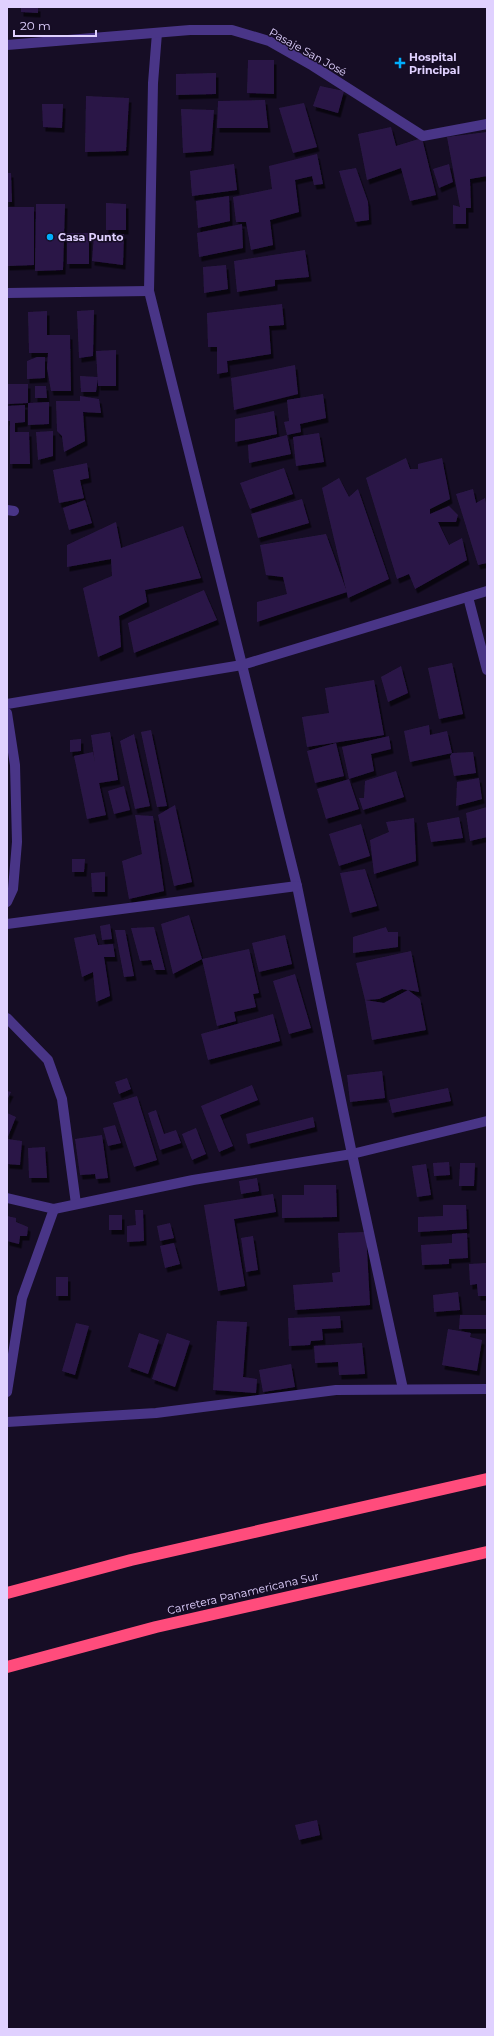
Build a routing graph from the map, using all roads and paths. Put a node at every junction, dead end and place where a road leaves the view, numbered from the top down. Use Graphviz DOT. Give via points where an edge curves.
graph roads {
  1 [pos="157,33"];
  2 [pos="7,45"];
  3 [pos="487,124"];
  4 [pos="149,291"];
  5 [pos="7,293"];
  6 [pos="487,591"];
  7 [pos="468,597"];
  8 [pos="242,664"];
  9 [pos="487,670"];
  10 [pos="7,704"];
  11 [pos="7,713"];
  12 [pos="297,886"];
  13 [pos="7,902"];
  14 [pos="7,924"];
  15 [pos="7,1018"];
  16 [pos="487,1121"];
  17 [pos="352,1154"];
  18 [pos="7,1198"];
  19 [pos="76,1204"];
  20 [pos="54,1209"];
  21 [pos="487,1388"];
  22 [pos="403,1389"];
  23 [pos="7,1392"];
  24 [pos="7,1422"];
  25 [pos="487,1479"];
  26 [pos="487,1552"];
  27 [pos="7,1593"];
  28 [pos="7,1667"];
  1 -- 2 [label="street, Pasaje San José"];
  1 -- 3 [label="street, Pasaje San José" via="232,30 269,41 423,136"];
  1 -- 4 [label="street" via="153,84"];
  4 -- 5 [label="street"];
  4 -- 8 [label="street"];
  6 -- 7 [label="street"];
  7 -- 8 [label="street"];
  7 -- 9 [label="street"];
  8 -- 10 [label="street"];
  8 -- 12 [label="street"];
  11 -- 13 [label="street" via="15,765 17,842 13,889"];
  12 -- 14 [label="street"];
  12 -- 17 [label="street"];
  15 -- 19 [label="street" via="48,1060 62,1099"];
  16 -- 17 [label="street"];
  17 -- 19 [label="street" via="193,1180"];
  17 -- 22 [label="street"];
  18 -- 20 [label="street"];
  19 -- 20 [label="street"];
  20 -- 23 [label="street" via="22,1298"];
  21 -- 22 [label="street"];
  22 -- 24 [label="street" via="336,1390 156,1413"];
  25 -- 27 [label="highway" via="132,1560"];
  26 -- 28 [label="highway, Carretera Panamericana Sur" via="156,1627"];
}
